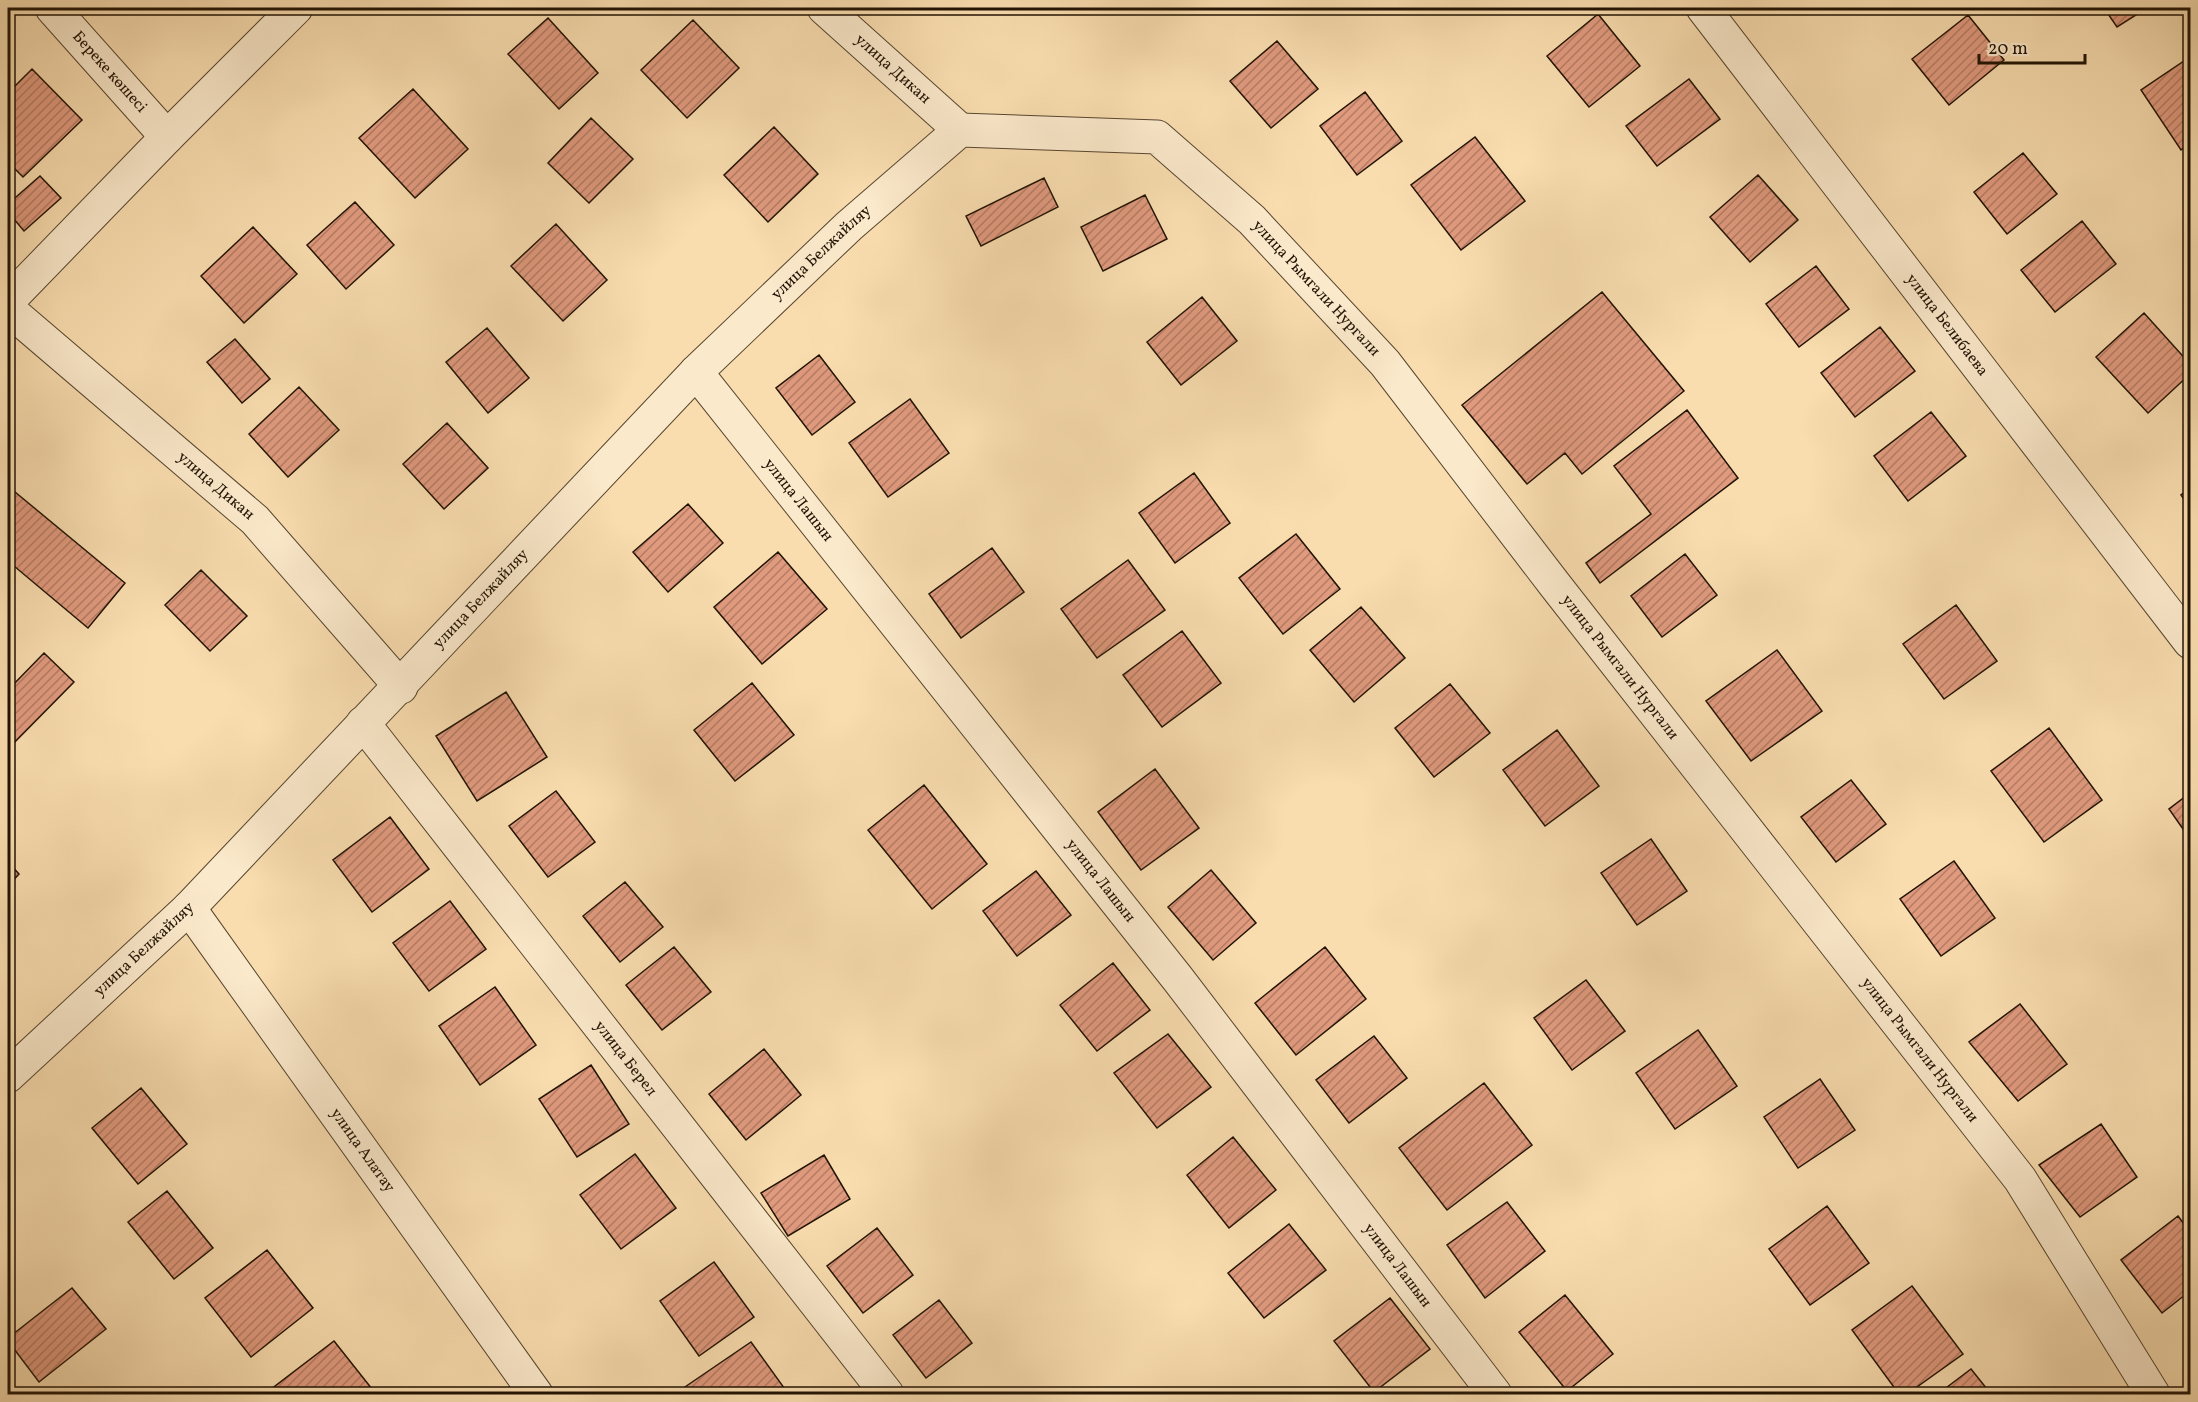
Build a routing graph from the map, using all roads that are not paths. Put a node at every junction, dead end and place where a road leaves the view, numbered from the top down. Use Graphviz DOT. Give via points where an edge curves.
graph roads {
  1 [pos="52,8"];
  2 [pos="296,8"];
  3 [pos="824,8"];
  4 [pos="1703,8"];
  5 [pos="960,130"];
  6 [pos="167,137"];
  7 [pos="8,301"];
  8 [pos="8,309"];
  9 [pos="696,372"];
  10 [pos="2190,642"];
  11 [pos="401,687"];
  12 [pos="363,723"];
  13 [pos="189,908"];
  14 [pos="12,1064"];
  15 [pos="536,1395"];
  16 [pos="887,1395"];
  17 [pos="1495,1395"];
  18 [pos="2152,1395"];
  1 -- 6 [label="street, Береке көшесі"];
  2 -- 6 [label="street"];
  3 -- 5 [label="street, улица Дикан"];
  4 -- 10 [label="street, улица Белибаева"];
  5 -- 9 [label="street, улица Белжайляу" via="849,226"];
  5 -- 18 [label="street, улица Рымгали Нургали" via="1157,137 1252,220 1385,363 2020,1179"];
  6 -- 7 [label="street"];
  8 -- 11 [label="street, улица Дикан" via="255,520"];
  9 -- 11 [label="street, улица Белжайляу"];
  9 -- 17 [label="street, улица Лашын" via="1178,979"];
  11 -- 12 [label="street, улица Белжайляу"];
  12 -- 13 [label="street, улица Белжайляу"];
  12 -- 16 [label="street, улица Берел"];
  13 -- 14 [label="street, улица Белжайляу"];
  13 -- 15 [label="street, улица Алатау"];
}
